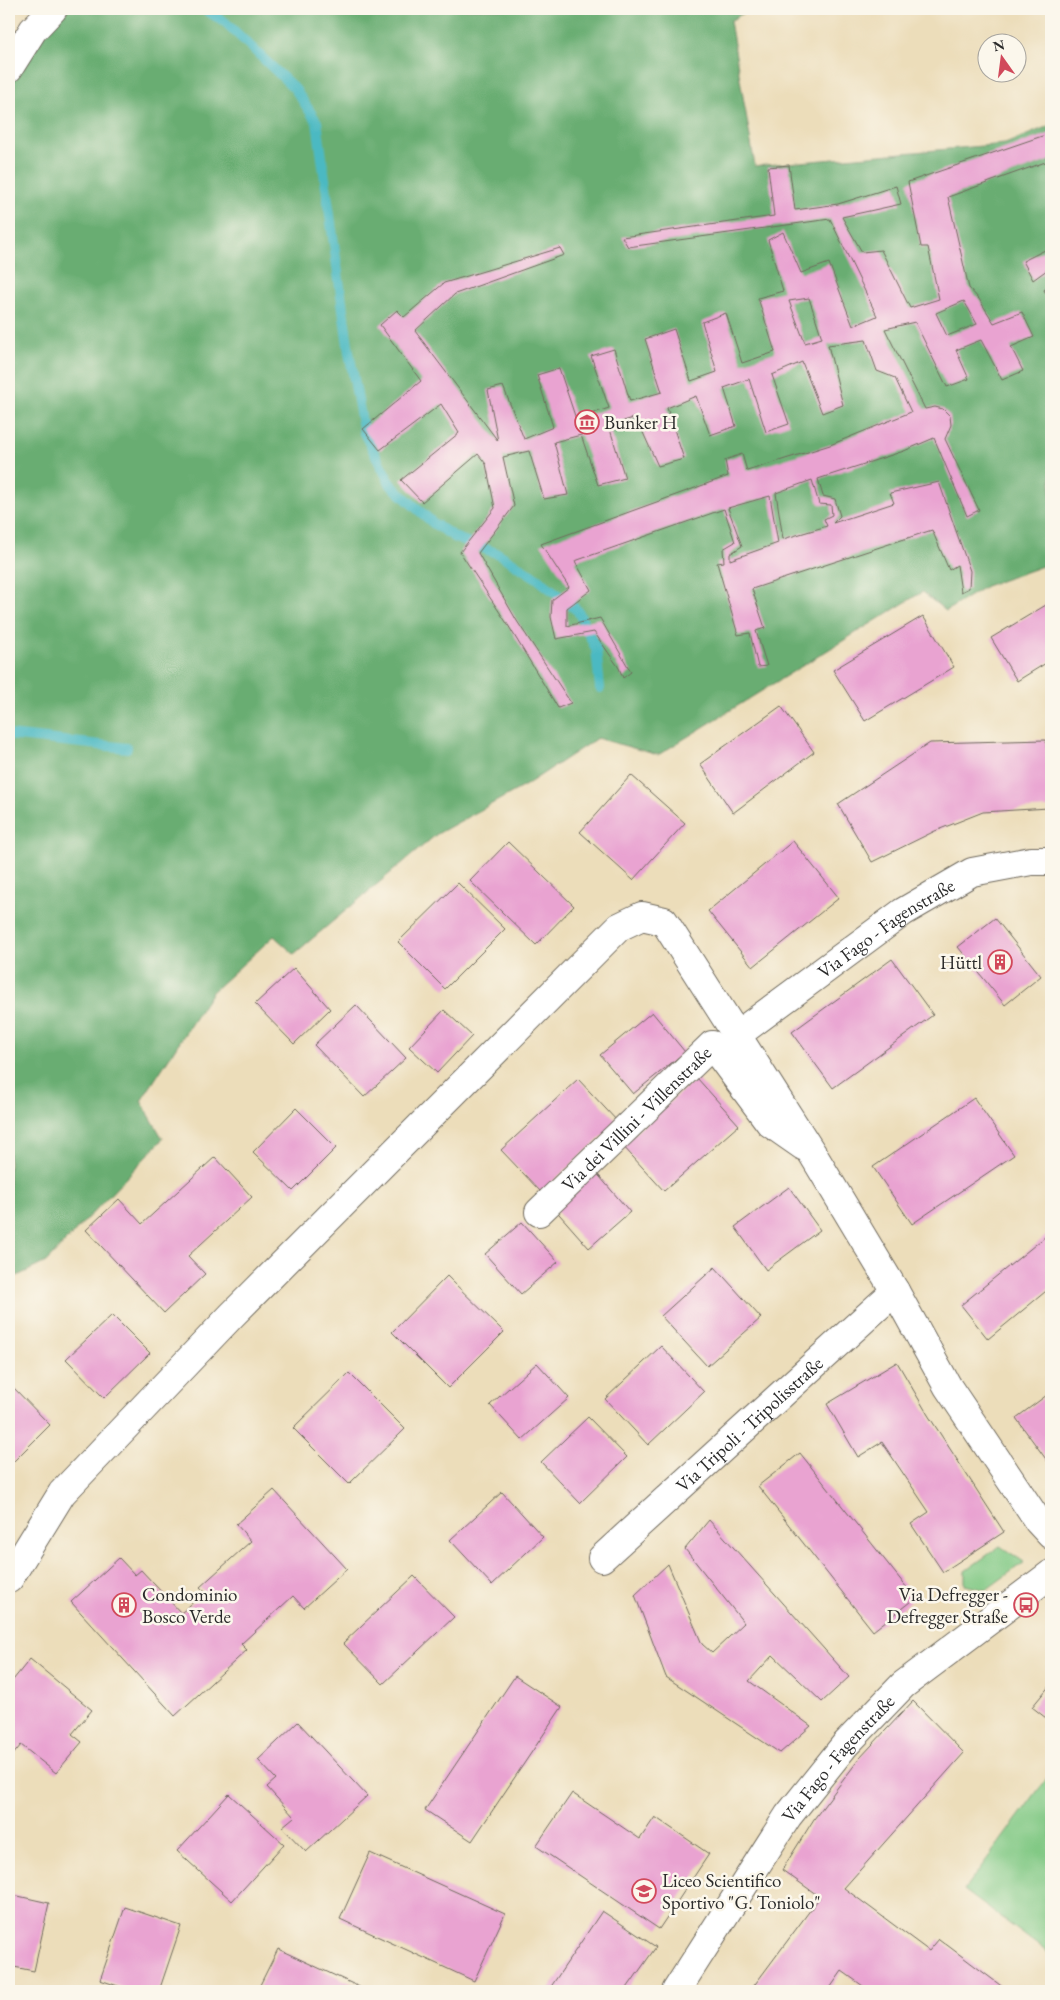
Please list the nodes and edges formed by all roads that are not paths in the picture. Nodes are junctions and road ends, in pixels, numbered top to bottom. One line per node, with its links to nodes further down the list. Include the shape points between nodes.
1 (53, 9): 2 (street, via 32,30)
2 (9, 68)
3 (1051, 862): 4 (street, Via Fago - Fagenstraße, via 1031,861 972,872 904,912)
4 (738, 1034): 5 (street); 11 (street, via 664,921 642,916 619,927 246,1301 62,1493)
5 (812, 1153): 6 (street, Via dei Villini - Villenstraße, via 770,1123 712,1045); 7 (street)
6 (539, 1212)
7 (895, 1290): 8 (street, via 948,1387 1038,1521); 9 (street, Via Tripoli - Tripolisstraße)
8 (1051, 1535)
9 (602, 1558)
10 (1051, 1574): 12 (street, Via Fago - Fagenstraße, via 903,1686 845,1745 788,1816)
11 (9, 1579)
12 (676, 1991)

